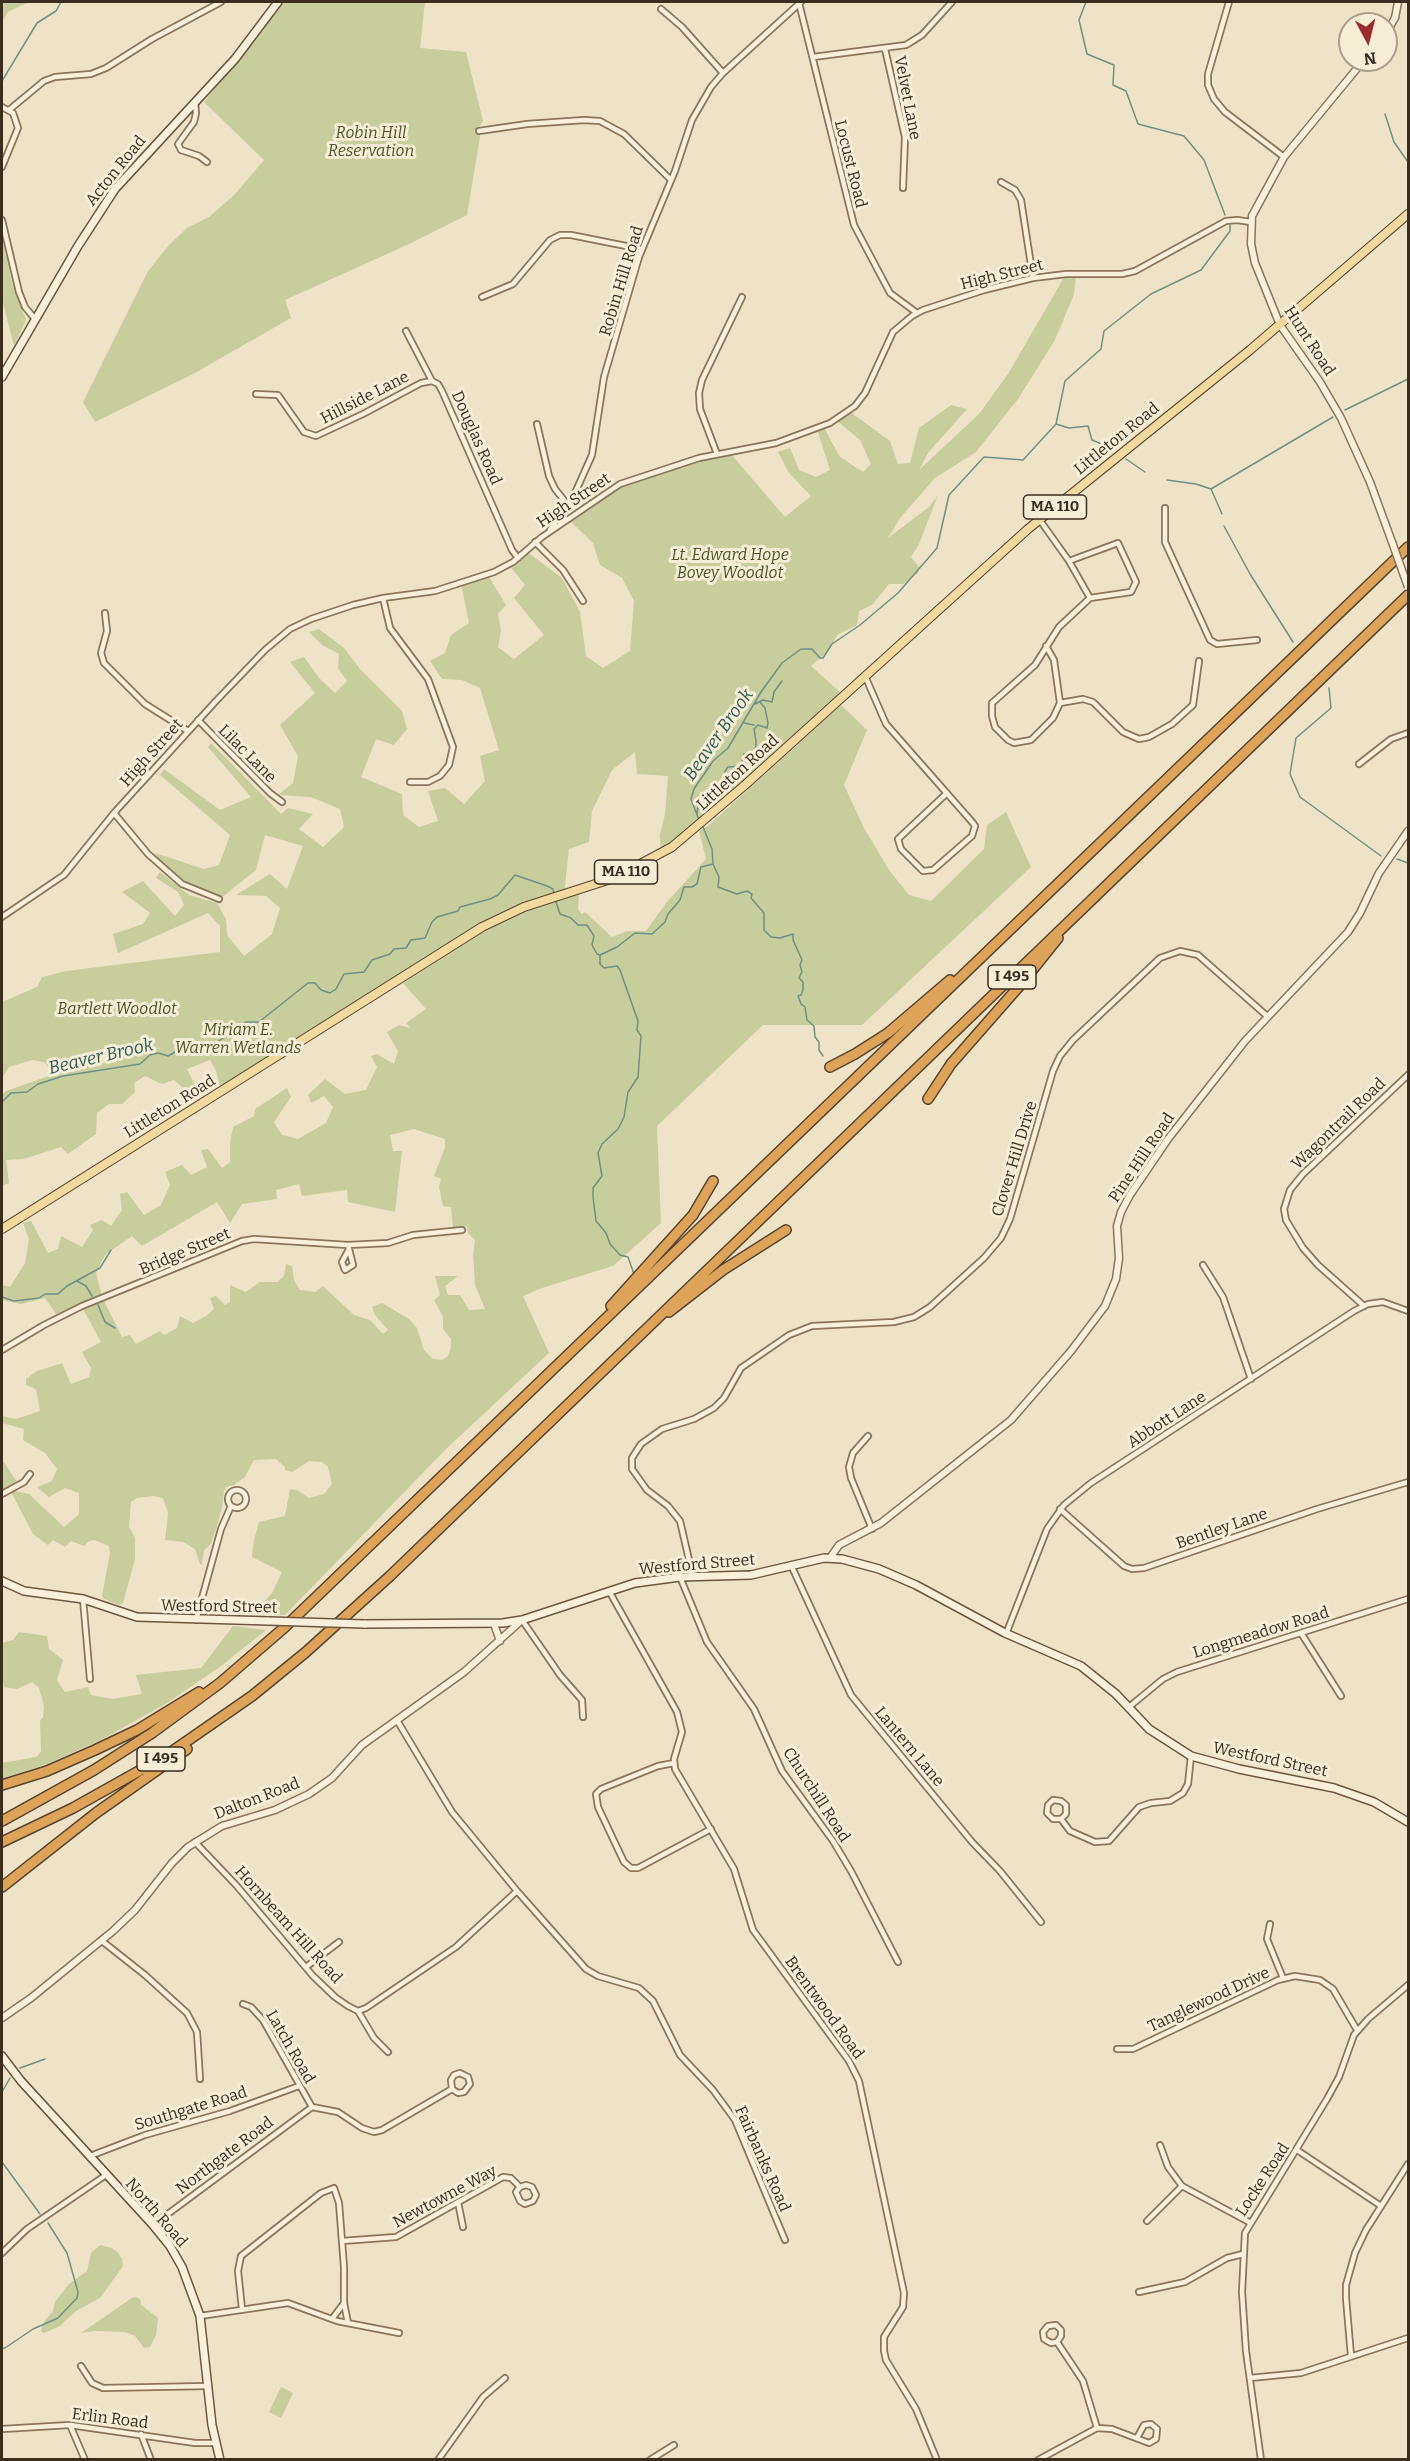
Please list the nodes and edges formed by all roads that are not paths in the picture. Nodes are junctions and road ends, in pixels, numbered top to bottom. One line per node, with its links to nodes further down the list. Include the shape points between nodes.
1 (222, 2): 13 (street, via 106,68 44,81)
2 (278, 2): 11 (main road, Acton Road, via 235,59)
3 (799, 2): 8 (street, Locust Road); 10 (street, Robin Hill Road)
4 (952, 2): 7 (street, via 917,39)
5 (1229, 2): 15 (street, via 1208,85 1225,112)
6 (661, 9): 10 (street)
7 (885, 49): 8 (street); 20 (street, Velvet Lane, via 905,137)
8 (813, 57): 28 (street, Locust Road, via 854,225 890,293)
9 (1354, 72): 15 (street, Hunt Road)
10 (723, 74): 18 (street, Robin Hill Road, via 696,112)
11 (195, 102): 16 (street, via 194,122 178,144 181,150); 29 (main road, Acton Road, via 105,202)
12 (2, 107): 13 (street)
13 (9, 110): 17 (street, via 16,120 17,133)
14 (479, 131): 18 (street, via 527,124 600,121 624,134)
15 (1284, 157): 23 (street, Hunt Road)
16 (207, 162)
17 (2, 167)
18 (671, 180): 24 (street, Robin Hill Road)
19 (1001, 182): 25 (street, via 1015,190 1021,200)
20 (903, 188)
21 (1408, 214): 30 (main road, Littleton Road / MA 110)
22 (2, 220): 29 (street, via 19,292)
23 (1251, 222): 25 (street, High Street, via 1226,221 1129,273); 30 (street, Hunt Road, via 1255,262)
24 (641, 249): 26 (street, via 571,235 555,237 513,284); 37 (street, Robin Hill Road, via 604,377 592,456)
25 (1033, 278): 28 (street, High Street)
26 (482, 297)
27 (742, 297): 36 (street, via 699,393 700,409)
28 (917, 313): 36 (street, High Street, via 889,338 870,385 843,415 776,443)
29 (35, 319): 32 (main road, Acton Road)
30 (1280, 325): 39 (main road, Littleton Road / MA 110); 45 (street, Hunt Road, bridge, via 1341,418 1370,482)
31 (406, 331): 33 (street, Douglas Road)
32 (2, 377)
33 (432, 381): 34 (street, Hillside Lane, via 316,436 304,432 278,395); 43 (street, Douglas Road, via 442,391)
34 (256, 394)
35 (537, 424): 37 (street, via 549,476)
36 (717, 454): 40 (street, High Street, via 620,484)
37 (568, 505): 40 (street, Robin Hill Road)
38 (1165, 508): 51 (street, via 1165,542 1210,640 1217,644)
39 (1039, 519): 44 (street); 54 (main road, Littleton Road / MA 110)
40 (549, 532): 41 (street, High Street)
41 (535, 542): 43 (street, High Street); 49 (street, via 570,578)
42 (1408, 547): 66 (highway, I 495)
43 (518, 558): 47 (street, High Street, via 494,572 435,591)
44 (1069, 561): 48 (street); 48 (street, via 1118,543 1136,582 1131,592)
45 (1408, 587)
46 (1408, 595): 68 (highway, I 495)
47 (383, 598): 56 (street, High Street, via 322,615 290,629); 60 (street, via 390,628 428,679 453,747 449,765 440,776 428,782)
48 (1090, 598): 52 (street, via 1059,627)
49 (583, 601)
50 (105, 613): 57 (street, via 107,631 101,653 104,663 145,704)
51 (1257, 640)
52 (1046, 646): 55 (street, via 1054,660); 55 (street, via 1035,665 992,703 992,716 999,733 1008,740 1031,740 1053,718)
53 (1199, 661): 55 (street, via 1193,705 1172,724 1149,737 1139,739 1123,732 1093,702 1083,699)
54 (865, 676): 61 (street, via 886,724); 74 (main road, Littleton Road / MA 110, via 713,814 661,854 624,874 538,903 468,935)
55 (1060, 703)
56 (198, 720): 57 (street, High Street); 62 (street, Lilac Lane)
57 (188, 731): 63 (street, High Street)
58 (1408, 733): 59 (street, via 1391,739)
59 (1359, 764)
60 (410, 782)
61 (947, 793): 61 (street, via 898,839 901,849 923,871 935,868 975,831 974,823)
62 (282, 802)
63 (114, 813): 65 (street, via 148,854 182,884); 67 (street, High Street, via 64,875)
64 (1407, 835): 69 (street, Pine Hill Road, via 1378,873 1348,932)
65 (219, 899)
66 (1025, 916): 70 (highway, via 888,1033); 84 (highway, I 495)
67 (2, 917)
68 (1072, 919): 72 (highway, via 951,1064); 82 (highway, I 495)
69 (1267, 1016): 92 (street, Pine Hill Road, via 1203,1093 1120,1212 1116,1279 1105,1306 1089,1329 1011,1420); 95 (street, Clover Hill Drive, via 1201,956 1180,951 1160,958 1060,1056 1010,1219 1001,1238 984,1258 914,1317 894,1322 809,1327 789,1335 741,1368 714,1408 662,1429 641,1444 632,1458 633,1472 647,1491 680,1521)
70 (830, 1067)
71 (1408, 1075): 80 (street, Wagontrail Road, via 1303,1174 1290,1190 1284,1209 1286,1220 1303,1248)
72 (928, 1099)
73 (713, 1181): 84 (highway, via 693,1215)
74 (2, 1229)
75 (462, 1230): 77 (street, Bridge Street, via 413,1235 388,1243)
76 (786, 1230): 82 (highway, via 723,1270)
77 (348, 1245): 78 (street); 83 (street, Bridge Street, via 242,1241 82,1306)
78 (348, 1251)
79 (1203, 1265): 85 (street, via 1223,1298)
80 (1364, 1306): 81 (street, via 1383,1302); 85 (street, Abbott Lane)
81 (1408, 1311)
82 (632, 1341): 109 (highway, I 495, via 349,1615)
83 (2, 1350)
84 (565, 1356): 107 (highway, I 495, via 354,1563)
85 (1251, 1379): 91 (street, Abbott Lane, via 1091,1484)
86 (868, 1436): 92 (street, via 853,1453 849,1467)
87 (30, 1474): 89 (street, via 24,1482)
88 (1408, 1482): 91 (street, Bentley Lane, via 1156,1565 1132,1569)
89 (2, 1494)
90 (231, 1506): 90 (street, via 230,1494 234,1490 243,1492 245,1504 239,1508); 101 (street)
91 (1060, 1509): 105 (street, Abbott Lane, via 1047,1529)
92 (872, 1529): 93 (street, Pine Hill Road, via 839,1545)
93 (830, 1558): 94 (main road, Westford Street); 105 (main road, Westford Street, via 879,1569)
94 (792, 1565): 95 (main road, Westford Street, via 750,1575); 125 (street, Lantern Lane, via 851,1695)
95 (693, 1576): 96 (main road, Westford Street)
96 (680, 1577): 98 (main road, Westford Street); 129 (street, Churchill Road, via 707,1642 754,1709 782,1771 845,1861)
97 (2, 1581): 99 (main road, Westford Street, via 24,1591)
98 (609, 1591): 102 (main road, Westford Street); 115 (street, via 679,1716 681,1738)
99 (83, 1599): 101 (main road, Westford Street, via 137,1617); 108 (street)
100 (1408, 1599): 104 (street, Longmeadow Road)
101 (196, 1620): 103 (main road, Westford Street, bridge)
102 (522, 1620): 103 (main road, Westford Street); 106 (street, Dalton Road); 112 (street, via 582,1700)
103 (495, 1624): 106 (street)
104 (1300, 1633): 110 (street); 111 (street, Longmeadow Road, via 1177,1672)
105 (1006, 1634): 111 (main road, Westford Street, via 1082,1666)
106 (500, 1641): 113 (street, Dalton Road)
107 (244, 1663): 116 (highway, via 137,1730 63,1764); 118 (highway, I 495, via 140,1741)
108 (90, 1679)
109 (252, 1696): 121 (highway, I 495, via 164,1757); 123 (highway)
110 (1341, 1696)
111 (1129, 1707): 114 (main road, Westford Street, via 1149,1729)
112 (583, 1717)
113 (398, 1722): 122 (street, Dalton Road, via 362,1745 332,1778 309,1794 275,1810 222,1826); 124 (street, via 452,1812)
114 (1191, 1756): 117 (street, via 1183,1793 1170,1802 1139,1808 1109,1841 1098,1843 1078,1836 1067,1829); 119 (main road, Westford Street, via 1349,1792)
115 (674, 1763): 120 (street, Brentwood Road); 120 (street, via 658,1766 596,1794 598,1807 624,1862 631,1868 640,1867)
116 (2, 1785)
117 (1061, 1818): 117 (street, via 1066,1814 1066,1805 1053,1800 1047,1807 1048,1815 1055,1820)
118 (2, 1821)
119 (1408, 1822)
120 (711, 1829): 187 (street, Brentwood Road, via 736,1874 754,1933 860,2081 904,2293 903,2307 884,2337 884,2351 916,2409)
121 (2, 1842)
122 (195, 1842): 127 (street, Dalton Road); 130 (street, Hornbeam Hill Road)
123 (2, 1887)
124 (517, 1891): 134 (street, via 456,1947); 157 (street, Fairbanks Road, via 586,1969 639,1988 653,2001 680,2055 735,2120)
125 (1041, 1922)
126 (1270, 1924): 131 (street, via 1267,1939)
127 (102, 1941): 135 (street, Dalton Road); 140 (street, via 187,2013 196,2032)
128 (339, 1942): 130 (street)
129 (898, 1962)
130 (306, 1967): 134 (street, Hornbeam Hill Road, via 335,1997)
131 (1283, 1978): 136 (street, Tanglewood Drive, via 1303,1976 1327,1984); 137 (street, Tanglewood Drive, via 1133,2049)
132 (1408, 1986): 136 (street, Locke Road)
133 (243, 2004): 141 (street, Latch Road, via 263,2020)
134 (358, 2011): 138 (street, via 374,2038)
135 (3, 2016)
136 (1357, 2030): 145 (street, Locke Road, via 1338,2077)
137 (1117, 2049)
138 (388, 2052)
139 (2, 2056): 146 (main road, North Road)
140 (200, 2079)
141 (299, 2086): 143 (street, Latch Road); 146 (street, Southgate Road)
142 (452, 2089): 142 (street, via 458,2093 467,2090 468,2077 454,2075); 143 (street, via 374,2132 338,2112)
143 (312, 2107): 155 (street, Northgate Road)
144 (1160, 2145): 149 (street, via 1168,2167)
145 (1297, 2150): 152 (street); 154 (street, Locke Road)
146 (90, 2156): 148 (main road, North Road)
147 (1408, 2164): 152 (street)
148 (106, 2175): 155 (main road, North Road); 159 (street, via 27,2229)
149 (1182, 2186): 153 (street); 154 (street)
150 (520, 2187): 150 (street, Newtowne Way, via 516,2192 518,2199 531,2203 536,2195 534,2189 529,2185); 151 (street, Newtowne Way, via 511,2178 503,2177)
151 (458, 2202): 156 (street); 158 (street, Newtowne Way, via 396,2237)
152 (1381, 2206): 170 (street, via 1355,2253 1346,2285)
153 (1147, 2221)
154 (1250, 2222): 160 (street, Locke Road)
155 (153, 2225): 164 (main road, North Road, via 182,2267)
156 (464, 2227)
157 (785, 2240)
158 (342, 2241): 162 (street); 163 (street, via 335,2188 321,2193 242,2256 238,2275)
159 (2, 2253)
160 (1243, 2254): 161 (street, via 1227,2258 1185,2282); 173 (street, Locke Road, via 1242,2292)
161 (1139, 2292)
162 (344, 2303): 165 (street); 166 (street)
163 (242, 2309): 164 (street); 165 (street, via 288,2303)
164 (200, 2316): 174 (main road, North Road)
165 (332, 2319): 166 (street)
166 (348, 2323): 167 (street)
167 (399, 2333)
168 (1408, 2338): 170 (street)
169 (1057, 2342): 169 (street, via 1044,2339 1043,2332 1048,2326 1056,2325 1061,2330); 176 (street, via 1083,2381)
170 (1351, 2356): 173 (street, via 1302,2373)
171 (81, 2366): 174 (street, via 92,2382 103,2388)
172 (505, 2378): 185 (street, via 483,2397)
173 (1250, 2378): 189 (street, Locke Road)
174 (208, 2386): 180 (main road, North Road)
175 (70, 2425): 177 (street, Erlin Road); 178 (street, Erlin Road); 182 (street)
176 (1096, 2428): 179 (street); 188 (street)
177 (2, 2429)
178 (141, 2434): 180 (street, Erlin Road); 183 (street)
179 (1137, 2438): 179 (street, via 1146,2424 1158,2430 1152,2442)
180 (215, 2443): 184 (main road, North Road)
181 (674, 2445): 186 (street)
182 (85, 2460)
183 (151, 2460)
184 (220, 2460)
185 (438, 2460)
186 (650, 2460)
187 (937, 2460)
188 (1038, 2460)
189 (1261, 2460)

